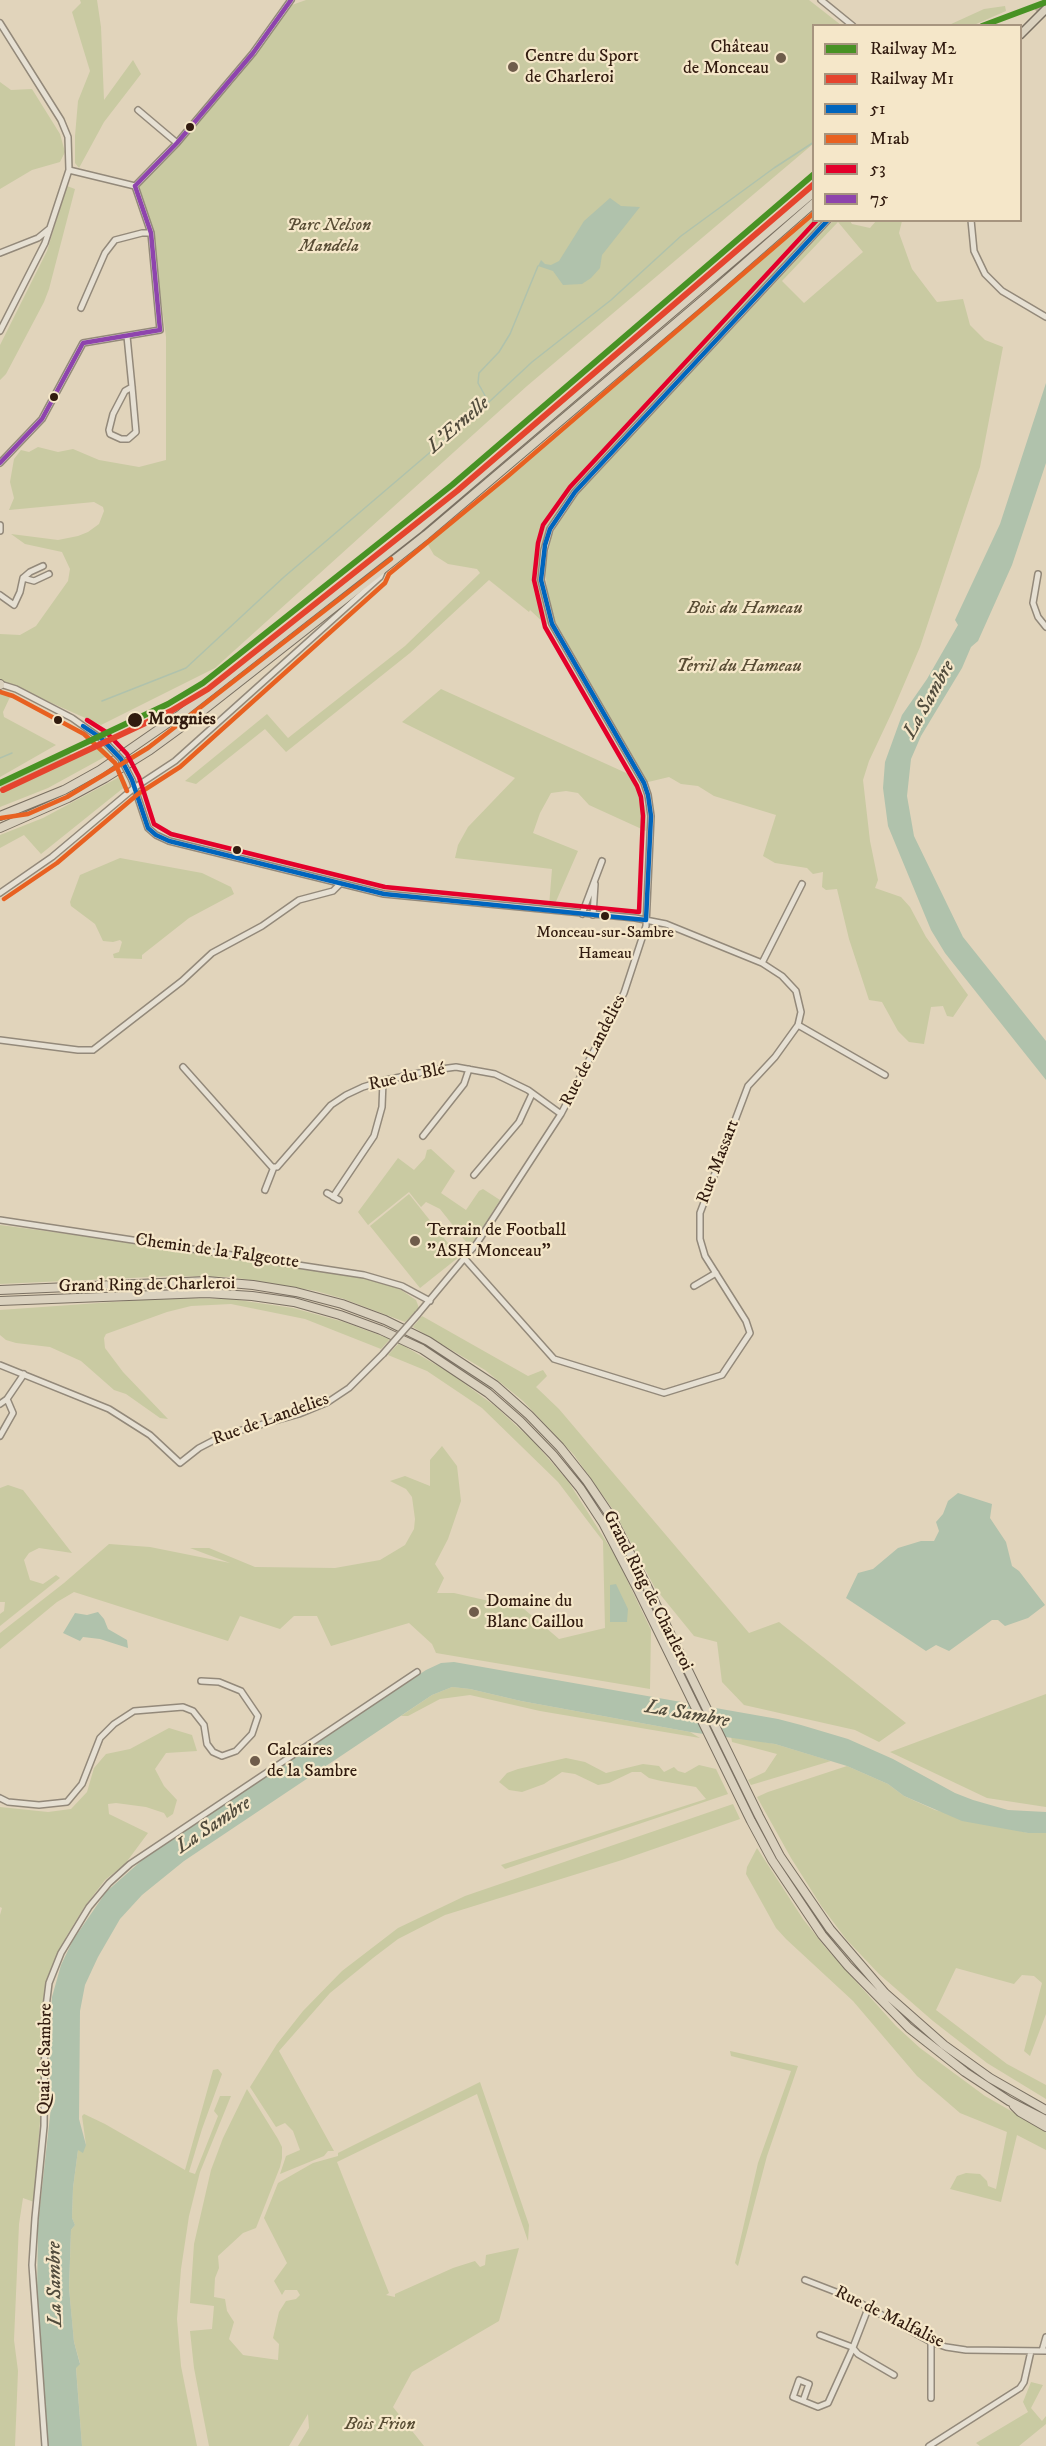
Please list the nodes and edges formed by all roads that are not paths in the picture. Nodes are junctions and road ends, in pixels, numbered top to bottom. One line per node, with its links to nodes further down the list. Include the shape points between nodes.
1 (291, 0): 10 (street, via 253,53)
2 (821, 0): 6 (street)
3 (1046, 9): 8 (main road)
4 (1036, 11): 7 (main road)
5 (0, 23): 11 (street, via 61,120 68,136)
6 (851, 24)
7 (1022, 26)
8 (1022, 33)
9 (138, 110): 10 (street)
10 (177, 143): 12 (street)
11 (69, 170): 12 (street); 17 (street)
12 (135, 186): 18 (street)
13 (812, 193): 37 (highway, via 377,561 144,742 64,790)
14 (812, 204): 29 (highway)
15 (826, 222): 48 (street, Rue de Landelies, via 575,492 550,529 543,558 542,588 552,624 648,795 651,828)
16 (971, 222): 21 (street, via 974,251 985,274 1002,291)
17 (50, 228): 19 (street, via 39,238); 22 (street)
18 (151, 233): 20 (street, via 115,240 105,253); 23 (street, via 159,330)
19 (0, 253)
20 (81, 308)
21 (1046, 317)
22 (0, 332)
23 (127, 336): 24 (street); 25 (street, via 82,343 42,419)
24 (132, 387): 24 (street, via 136,432 121,439 110,434 109,429 113,414)
25 (0, 463)
26 (0, 525): 27 (street)
27 (0, 531)
28 (43, 566): 32 (street)
29 (383, 569): 36 (street, via 380,577 175,761); 40 (highway, via 150,750 68,798)
30 (49, 574): 32 (street, via 34,581)
31 (1038, 574): 34 (street, via 1033,603)
32 (23, 578): 33 (street, via 14,605)
33 (0, 596)
34 (1046, 627)
35 (0, 684): 36 (street, bridge, via 101,738 127,768)
36 (134, 788): 43 (street, via 148,828 156,835); 45 (street, via 52,857)
37 (26, 807): 38 (highway); 39 (highway)
38 (0, 811)
39 (0, 816)
40 (0, 828)
41 (602, 861): 42 (street)
42 (595, 880): 46 (street); 47 (street)
43 (340, 884): 46 (street, via 414,898); 51 (street, via 333,891 299,900 212,953 93,1050)
44 (802, 884): 49 (street)
45 (0, 893)
46 (582, 914): 47 (street)
47 (593, 915): 48 (street)
48 (646, 920): 49 (street, via 675,926); 57 (street, Rue de Landelies, via 624,993)
49 (762, 963): 50 (street, via 796,991 801,1012)
50 (798, 1025): 54 (street); 65 (street, Rue Massart, via 748,1086 702,1204 699,1239)
51 (0, 1040)
52 (183, 1067): 59 (street)
53 (469, 1069): 55 (street, Rue du Blé, via 434,1070); 56 (street, Rue du Blé, via 495,1074); 58 (street, via 464,1084)
54 (885, 1076)
55 (383, 1081): 59 (street, Rue du Blé, via 331,1105); 62 (street, via 382,1107 374,1136 336,1198)
56 (532, 1094): 57 (street, Rue du Blé); 60 (street, via 519,1122)
57 (561, 1114): 64 (street, Rue de Landelies)
58 (423, 1136)
59 (274, 1167): 61 (street, Rue du Blé)
60 (474, 1175)
61 (265, 1190)
62 (327, 1193)
63 (0, 1220): 69 (street, Chemin de la Falgeotte, via 364,1275 402,1286)
64 (465, 1259): 65 (street, Rue Massart, via 559,1361 660,1392 677,1391 722,1376 750,1333); 69 (street, Rue de Landelies)
65 (716, 1273): 66 (street)
66 (694, 1286)
67 (0, 1290): 79 (highway, Grand Ring de Charleroi, via 207,1281 296,1292 385,1320 428,1341 495,1386 560,1447 612,1518 780,1856 830,1929 885,1993 944,2044)
68 (0, 1301): 78 (highway, Grand Ring de Charleroi, via 160,1293 252,1296 294,1302 381,1330 422,1349 488,1393 553,1455 603,1523 772,1860 822,1935 879,2000 940,2053)
69 (430, 1301): 71 (street, Rue de Landelies, bridge, via 354,1383 328,1402 224,1435 180,1463 126,1418)
70 (0, 1365): 71 (street)
71 (24, 1374): 72 (street)
72 (7, 1399): 73 (street); 74 (street, via 13,1413)
73 (0, 1404)
74 (0, 1436)
75 (417, 1672): 93 (street, Quai de Sambre, via 130,1864 79,1921 54,1969 47,1999 44,2126 34,2230 33,2293)
76 (201, 1681): 77 (street, via 219,1682 241,1691 258,1716 252,1734 236,1750 222,1756 213,1752 207,1744 204,1725 193,1711 183,1707 134,1711 100,1738 82,1784 67,1802 39,1805)
77 (0, 1798)
78 (1009, 2101): 80 (highway, Grand Ring de Charleroi); 81 (highway)
79 (1046, 2110)
80 (1046, 2120)
81 (1046, 2127)
82 (805, 2280): 83 (street, Rue de Malfalise)
83 (869, 2306): 86 (street, Rue de Malfalise); 87 (street)
84 (820, 2335): 87 (street)
85 (1046, 2337): 89 (street)
86 (931, 2342): 88 (street, Rue de Malfalise, via 955,2349); 91 (street)
87 (852, 2347): 90 (street); 92 (street, via 828,2403 818,2407)
88 (1031, 2351): 89 (street, Rue de Malfalise); 94 (street, via 1020,2388)
89 (1044, 2351)
90 (894, 2375)
91 (931, 2397)
92 (803, 2401): 92 (street, via 793,2397 799,2380 808,2384)
93 (45, 2446)
94 (929, 2446)

